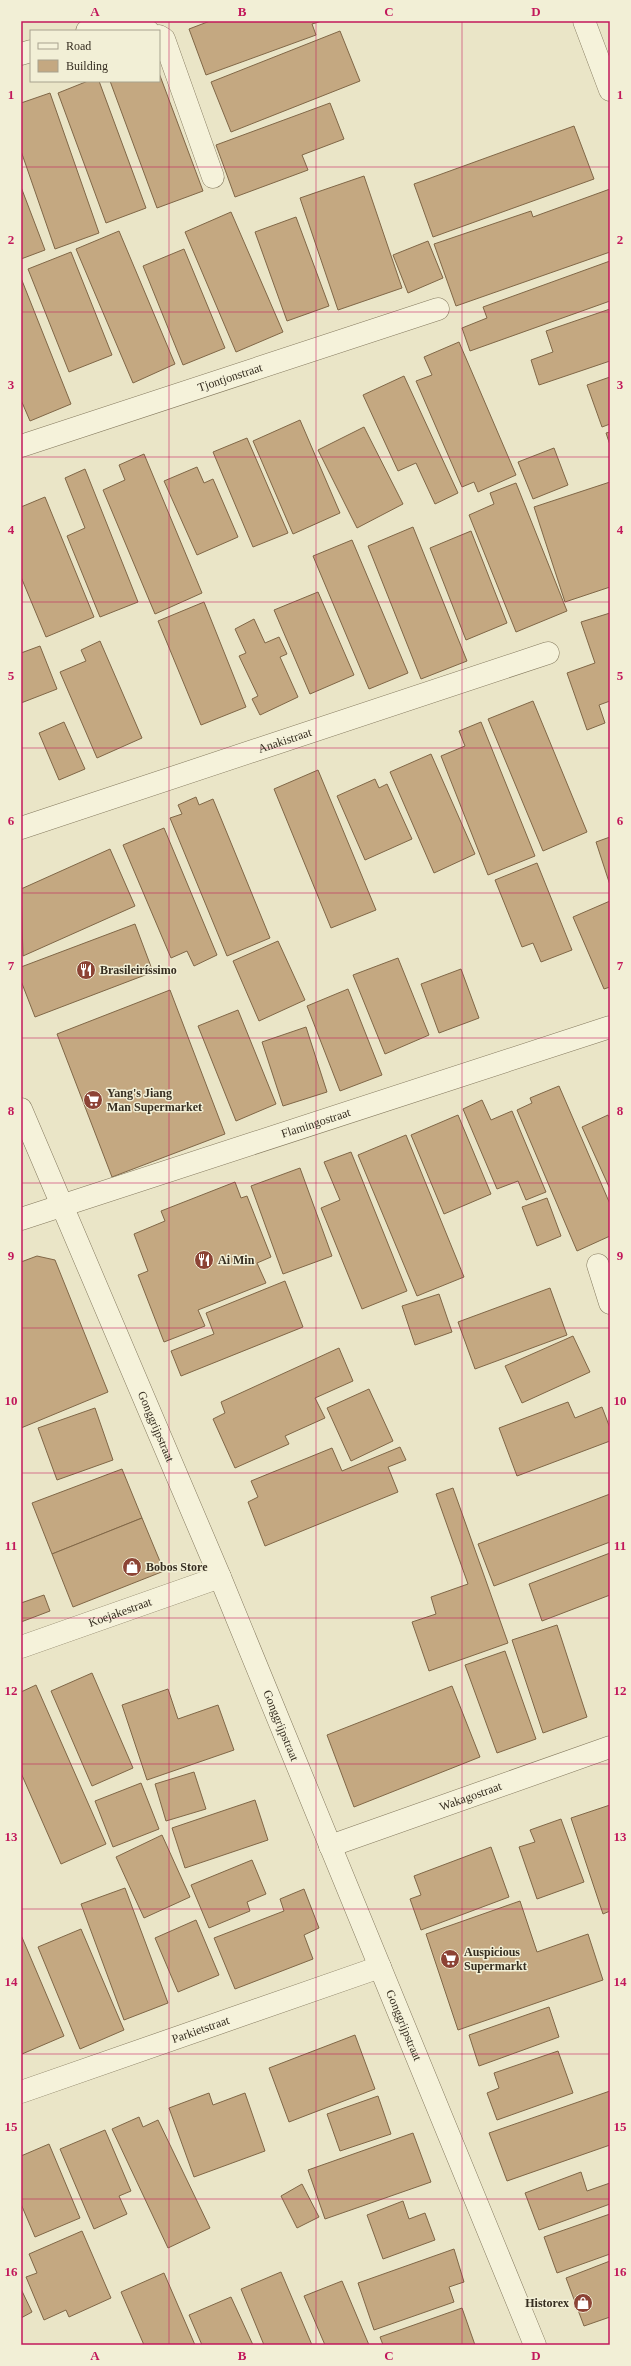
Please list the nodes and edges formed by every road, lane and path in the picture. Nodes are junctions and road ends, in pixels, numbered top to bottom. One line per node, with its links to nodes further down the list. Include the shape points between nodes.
1 (116, 21): 4 (street)
2 (128, 21): 5 (street)
3 (584, 21): 7 (street)
4 (90, 30)
5 (146, 30)
6 (160, 37): 8 (street, via 164,39)
7 (610, 90)
8 (213, 177)
9 (438, 309): 10 (street, Tjontjonstraat)
10 (21, 446)
11 (548, 654): 12 (street, Anakistraat)
12 (21, 828)
13 (610, 1027): 15 (street, Flamingostraat)
14 (21, 1109): 15 (street, Gonggrijpstraat)
15 (62, 1206): 16 (street, Flamingostraat); 19 (street, Gonggrijpstraat)
16 (21, 1219)
17 (598, 1264): 18 (street)
18 (610, 1303)
19 (220, 1577): 20 (street, Koejakestraat); 22 (street, Gonggrijpstraat)
20 (21, 1647)
21 (610, 1747): 22 (street, Wakagostraat)
22 (330, 1846): 23 (street, Gonggrijpstraat)
23 (380, 1967): 24 (street, Parkietstraat); 25 (street, Gonggrijpstraat)
24 (21, 2092)
25 (535, 2345)

